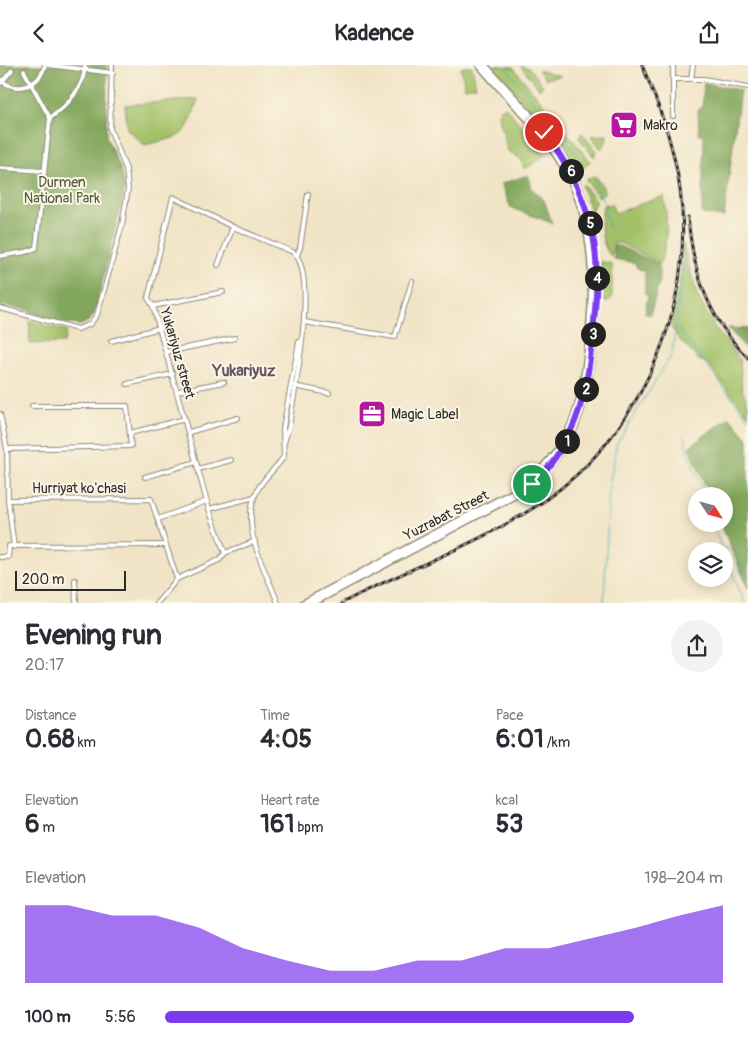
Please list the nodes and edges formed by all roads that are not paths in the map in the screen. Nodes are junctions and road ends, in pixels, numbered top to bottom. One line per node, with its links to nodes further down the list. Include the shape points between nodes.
1 (47, 65): 7 (street); 14 (street)
2 (112, 65): 10 (street)
3 (479, 65): 20 (main road, Yuzrabat Street, via 548,145)
4 (485, 65): 20 (main road, Yuzrabat Street, via 544,132 562,157)
5 (673, 65): 11 (street)
6 (693, 65): 12 (street)
7 (85, 67): 10 (street); 17 (street, via 64,108)
8 (12, 70): 13 (street)
9 (24, 71): 14 (street)
10 (113, 73): 29 (street, via 110,129 126,169 128,189 122,225 97,315 90,324 78,329)
11 (674, 79): 12 (street); 16 (street)
12 (692, 79): 15 (street)
13 (1, 82): 14 (street, via 22,88)
14 (32, 85): 17 (street)
15 (748, 87)
16 (673, 116)
17 (50, 118): 19 (street)
18 (0, 168): 19 (street)
19 (44, 171): 24 (street, via 36,247)
20 (574, 183): 67 (main road, Yuzrabat Street, via 594,239 597,285 587,387 566,443 543,473 515,496)
21 (308, 194): 23 (street)
22 (233, 227): 23 (street, Yukariyuz street); 25 (street); 28 (street, Yukariyuz street, via 172,197 148,297)
23 (297, 255): 30 (street, via 305,285)
24 (0, 256)
25 (218, 265)
26 (412, 281): 30 (street, via 395,337)
27 (223, 292): 28 (street)
28 (153, 306): 31 (street, Yukariyuz street)
29 (0, 308)
30 (304, 322): 32 (street)
31 (160, 328): 34 (street); 35 (street, Yukariyuz street)
32 (302, 335): 39 (street); 40 (street)
33 (235, 338): 35 (street)
34 (111, 341)
35 (166, 352): 36 (street, Yukariyuz street)
36 (173, 374): 38 (street); 41 (street, Yukariyuz street)
37 (224, 382): 41 (street)
38 (127, 384)
39 (290, 385): 40 (street); 49 (street)
40 (295, 387): 42 (street); 49 (street)
41 (178, 391): 46 (street, Yukariyuz street)
42 (329, 393)
43 (32, 406): 48 (street, via 127,406)
44 (0, 414): 50 (street)
45 (238, 418): 47 (street)
46 (185, 419): 47 (street, Yukariyuz street); 48 (street)
47 (189, 432): 52 (street, Yukariyuz street)
48 (130, 433): 50 (street, via 131,446)
49 (284, 443): 55 (street, via 284,456)
50 (7, 449): 56 (street)
51 (231, 459): 53 (street)
52 (196, 462): 53 (street, Yukariyuz street); 54 (street)
53 (198, 469): 57 (street, Yukariyuz street)
54 (145, 477)
55 (254, 497): 58 (street); 60 (street, via 250,517)
56 (8, 500): 59 (street, Hurriyat ko'chasi, via 151,499); 62 (street)
57 (208, 501): 58 (street, Yukariyuz street); 59 (street)
58 (210, 509): 63 (street, Yukariyuz street)
59 (158, 519): 61 (street)
60 (255, 541): 63 (street); 70 (street)
61 (165, 545): 62 (street); 65 (street)
62 (14, 547): 64 (street, via 9,546 8,557)
63 (225, 553): 65 (street, via 219,560)
64 (0, 557)
65 (177, 579): 69 (street)
66 (75, 580): 68 (street)
67 (337, 587): 71 (main road, Yuzrabat Street); 72 (main road, Yuzrabat Street)
68 (76, 603)
69 (157, 603)
70 (278, 603)
71 (303, 603)
72 (313, 603)

